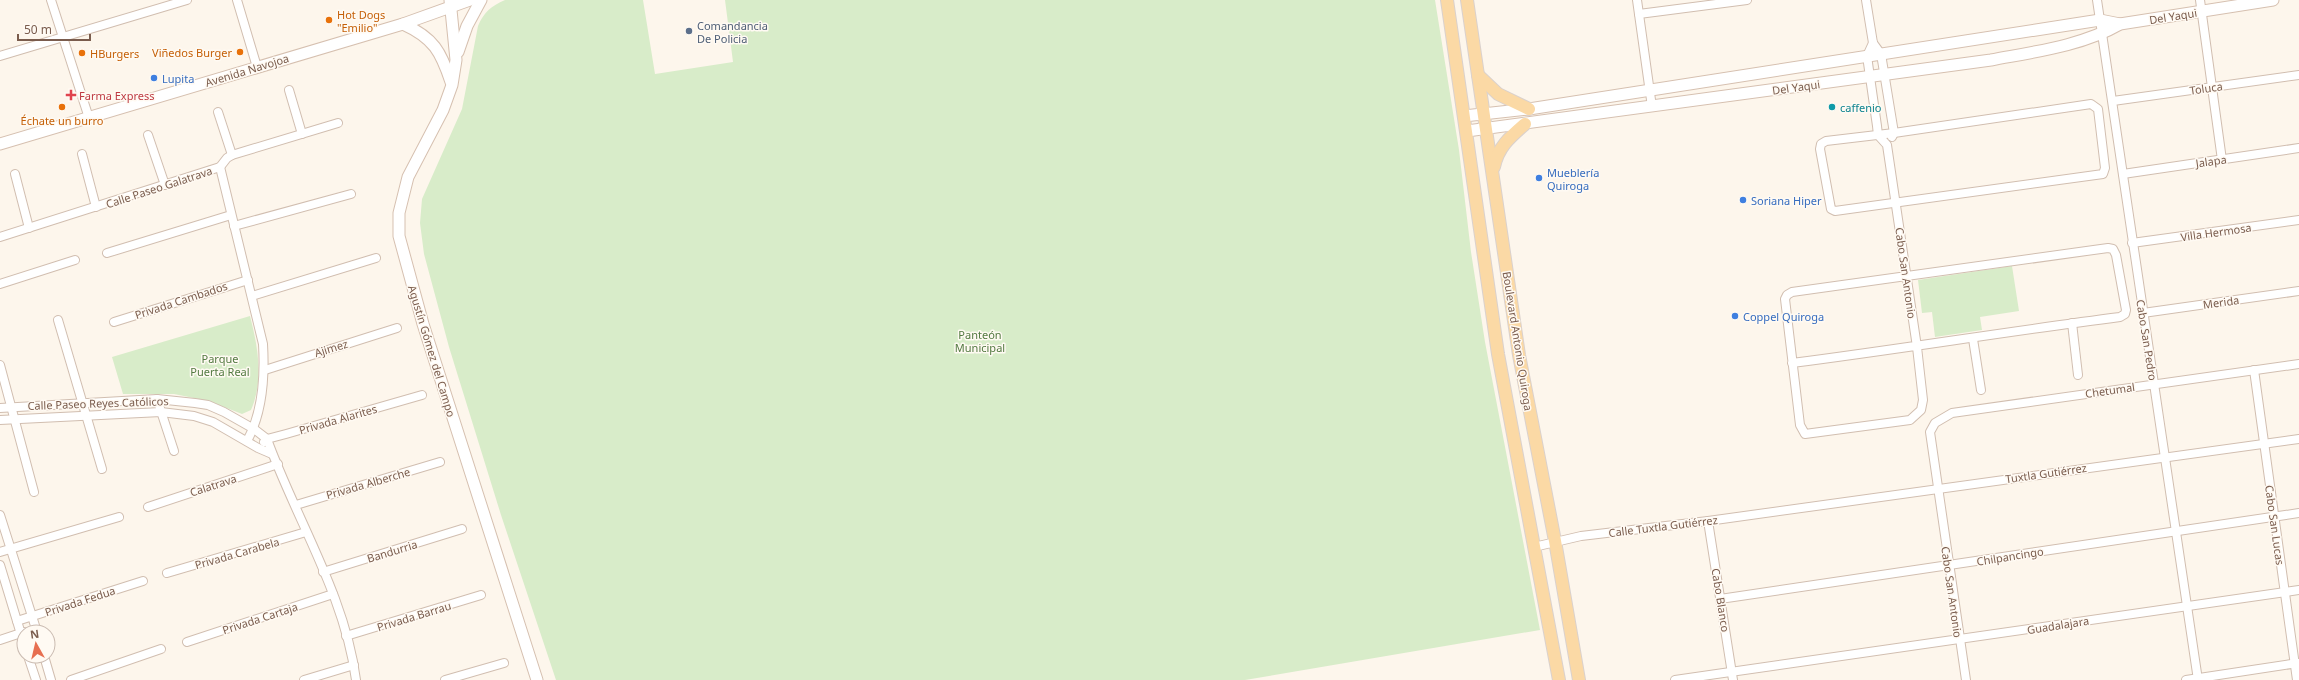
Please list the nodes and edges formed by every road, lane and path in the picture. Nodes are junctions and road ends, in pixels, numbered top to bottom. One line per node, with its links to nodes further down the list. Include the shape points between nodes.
1 (51, 0): 20 (street)
2 (187, 0): 20 (street)
3 (237, 0): 26 (street)
4 (470, 0): 13 (main road, Avenida Navojoa)
5 (481, 0): 25 (main road, via 467,26)
6 (1447, 0): 40 (main road, Boulevard Antonio Quiroga)
7 (1467, 0): 28 (main road, Boulevard Antonio Quiroga)
8 (1637, 0): 15 (street)
9 (1747, 0): 15 (street)
10 (1866, 0): 21 (street)
11 (2097, 0): 16 (street, Cabo San Pedro)
12 (2274, 0): 14 (main road, Del Yaqui)
13 (446, 4): 17 (main road, Avenida Navojoa); 25 (main road, Agustín Gómez del Campo)
14 (2201, 6): 18 (main road, Del Yaqui); 32 (street)
15 (1639, 14): 33 (street)
16 (2100, 20): 18 (main road, Del Yaqui); 19 (street, Cabo San Pedro); 22 (main road, Del Yaqui)
17 (403, 24): 26 (main road, Avenida Navojoa); 31 (main road, via 433,43 443,58)
18 (2120, 24): 19 (main road, Del Yaqui)
19 (2102, 34): 27 (main road, Del Yaqui, via 2015,55); 35 (street, Cabo San Pedro)
20 (63, 38): 23 (street); 41 (street)
21 (1873, 43): 22 (street); 24 (street)
22 (1881, 54): 24 (main road, Del Yaqui); 27 (street)
23 (0, 56)
24 (1867, 56): 30 (street); 33 (main road, Del Yaqui)
25 (456, 60): 31 (main road, Agustín Gómez del Campo)
26 (257, 67): 41 (main road, Avenida Navojoa)
27 (1884, 74): 30 (main road, Del Yaqui); 42 (street)
28 (1478, 75): 37 (main road, via 1498,94); 39 (main road, Boulevard Antonio Quiroga)
29 (2299, 75): 32 (street, Toluca)
30 (1870, 76): 36 (main road, Del Yaqui); 43 (street)
31 (452, 85): 169 (main road, Agustín Gómez del Campo, via 443,110 408,177 399,213 399,236 423,324)
32 (2212, 87): 35 (street, Toluca); 57 (street)
33 (1650, 89): 36 (street); 37 (main road, Del Yaqui)
34 (288, 90): 49 (street)
35 (2113, 101): 61 (street, Cabo San Pedro)
36 (1652, 107): 45 (main road, Del Yaqui)
37 (1529, 109): 39 (main road, Del Yaqui)
38 (218, 112): 56 (street)
39 (1484, 114): 40 (main road, Del Yaqui); 46 (main road, Boulevard Antonio Quiroga)
40 (1464, 116): 47 (main road, Boulevard Antonio Quiroga)
41 (89, 118): 52 (main road, Avenida Navojoa)
42 (1891, 118): 43 (street); 48 (street)
43 (1876, 120): 51 (street)
44 (338, 123): 49 (street, Calle Paseo Galatrava)
45 (1525, 124): 46 (main road, Del Yaqui); 60 (main road, via 1504,143 1496,155)
46 (1486, 128): 47 (main road, Del Yaqui); 60 (main road, Boulevard Antonio Quiroga)
47 (1467, 131): 131 (main road, Boulevard Antonio Quiroga, via 1498,354)
48 (1894, 133): 51 (street); 53 (street); 64 (street, via 2091,104 2098,109 2105,168 2103,174)
49 (302, 134): 56 (street, Calle Paseo Galatrava)
50 (148, 135): 62 (street)
51 (1878, 135): 53 (street); 64 (street, via 1826,141 1821,144 1829,205 1835,211)
52 (0, 144)
53 (1887, 146): 64 (street, Cabo San Antonio)
54 (2299, 148): 57 (street, Jalapa)
55 (82, 154): 65 (street)
56 (232, 155): 58 (street, Calle Paseo Galatrava)
57 (2222, 160): 61 (street, Jalapa)
58 (220, 167): 62 (street, Calle Paseo Galatrava); 66 (street)
59 (15, 174): 69 (street)
60 (1492, 174): 130 (main road, Boulevard Antonio Quiroga, via 1519,355)
61 (2123, 174): 71 (street, Cabo San Pedro)
62 (165, 185): 65 (street, Calle Paseo Galatrava)
63 (351, 194): 68 (street)
64 (1896, 204): 75 (street, Cabo San Antonio)
65 (96, 207): 69 (street, Calle Paseo Galatrava)
66 (231, 215): 68 (street); 72 (street)
67 (2299, 220): 71 (street, Villa Hermosa)
68 (234, 226): 76 (street)
69 (30, 228): 70 (street, Calle Paseo Galatrava)
70 (0, 238)
71 (2132, 243): 80 (street, Cabo San Pedro)
72 (107, 253)
73 (376, 258): 79 (street)
74 (75, 260): 77 (street)
75 (1906, 277): 83 (street, via 2113,249 2125,314 2120,317); 86 (street, Cabo San Antonio); 87 (street, via 1792,292 1787,295 1785,299)
76 (248, 280): 79 (street); 82 (street, Privada Cambados)
77 (0, 284)
78 (2299, 291): 80 (street, Merida)
79 (252, 296): 90 (street, via 263,344)
80 (2143, 313): 93 (street, Cabo San Pedro)
81 (58, 320): 97 (street)
82 (114, 322)
83 (2072, 323): 85 (street); 92 (street)
84 (397, 328): 90 (street, Ajimez)
85 (1973, 339): 86 (street); 94 (street)
86 (1917, 346): 87 (street); 87 (street, Cabo San Antonio, via 1923,400 1921,410 1910,420 1805,434 1800,425)
87 (1792, 363)
88 (2299, 364): 91 (street, Chetumal)
89 (0, 365): 98 (street)
90 (265, 370): 104 (street)
91 (2254, 370): 93 (street, Chetumal); 109 (street, Cabo San Lucas)
92 (2078, 375)
93 (2154, 383): 105 (street, Chetumal, via 1952,413 1935,423); 113 (street, Cabo San Pedro)
94 (1981, 390)
95 (422, 395): 106 (street, Privada Alarites)
96 (157, 399): 97 (street, Calle Paseo Reyes Católicos); 100 (street); 104 (street, Calle Paseo Reyes Católicos, via 208,405)
97 (82, 402): 98 (street, Calle Paseo Reyes Católicos); 101 (street)
98 (12, 407): 99 (street, Calle Paseo Reyes Católicos); 103 (street)
99 (0, 408)
100 (161, 412): 101 (street); 108 (street, via 194,416 213,422); 111 (street)
101 (86, 415): 103 (street); 116 (street)
102 (0, 420): 103 (street)
103 (15, 420): 118 (street)
104 (254, 429): 106 (street, Calle Paseo Reyes Católicos); 108 (street)
105 (1930, 432): 117 (street, Cabo San Antonio)
106 (267, 439): 110 (street, Privada Alarites); 112 (street)
107 (2299, 439): 109 (street, Tuxtla Gutiérrez)
108 (248, 441): 110 (street)
109 (2264, 444): 113 (street, Tuxtla Gutiérrez); 124 (street, Cabo San Lucas)
110 (258, 448): 112 (street)
111 (174, 451)
112 (272, 454): 115 (street)
113 (2165, 456): 117 (street, Tuxtla Gutiérrez); 128 (street, Cabo San Pedro)
114 (440, 462): 119 (street, Privada Alberche)
115 (278, 464): 119 (street); 120 (street, Calatrava)
116 (102, 469)
117 (1938, 489): 121 (street, Tuxtla Gutiérrez); 135 (street, Cabo San Antonio)
118 (34, 492)
119 (296, 505): 129 (street)
120 (148, 507)
121 (1794, 509): 126 (street, Calle Tuxtla Gutiérrez)
122 (2299, 513): 124 (street, Chilpancingo)
123 (0, 515): 132 (street)
124 (2274, 516): 128 (street, Chilpancingo); 141 (street, Cabo San Lucas)
125 (119, 517): 132 (street)
126 (1708, 521): 130 (street, Calle Tuxtla Gutiérrez); 144 (street, Cabo Blanco)
127 (462, 529): 137 (street, Bandurria)
128 (2176, 531): 135 (street, Chilpancingo); 145 (street, Cabo San Pedro)
129 (306, 532): 137 (street); 138 (street, Privada Carabela)
130 (1555, 541): 131 (street, Calle Tuxtla Gutiérrez); 171 (main road, Boulevard Antonio Quiroga)
131 (1534, 547): 170 (main road, Boulevard Antonio Quiroga)
132 (11, 549): 133 (street); 134 (street)
133 (0, 552)
134 (15, 563): 136 (street); 146 (street)
135 (1949, 565): 144 (street, Chilpancingo); 153 (street, Cabo San Antonio)
136 (0, 567): 147 (street)
137 (323, 572): 142 (street)
138 (167, 573)
139 (143, 581): 146 (street, Privada Fedua)
140 (2299, 590): 141 (street, Guadalajara)
141 (2284, 592): 145 (street, Guadalajara); 160 (street, Cabo San Lucas)
142 (332, 594): 151 (street); 154 (street, Privada Cartaja)
143 (481, 595): 151 (street, Privada Barrau)
144 (1720, 599): 161 (street, Cabo Blanco)
145 (2186, 605): 153 (street, Guadalajara); 162 (street, Cabo San Pedro)
146 (32, 617): 147 (street, Privada Fedua); 149 (street)
147 (17, 621): 148 (street)
148 (19, 624)
149 (34, 624)
150 (16, 634): 152 (street)
151 (346, 636): 159 (street)
152 (0, 640)
153 (1959, 640): 161 (street, Guadalajara); 173 (street, Cabo San Antonio)
154 (187, 642)
155 (161, 649): 165 (street)
156 (504, 663): 168 (street)
157 (31, 664): 163 (street)
158 (46, 664): 164 (street)
159 (354, 664): 166 (street); 167 (street)
160 (2297, 664): 162 (street); 175 (street, Cabo San Lucas)
161 (1733, 676): 172 (street, Guadalajara)
162 (2198, 679): 174 (street)
163 (36, 680)
164 (51, 680)
165 (71, 680)
166 (304, 680)
167 (356, 680)
168 (445, 680)
169 (537, 680)
170 (1559, 680)
171 (1579, 680)
172 (1675, 680)
173 (1966, 680)
174 (2186, 680)
175 (2297, 680)

